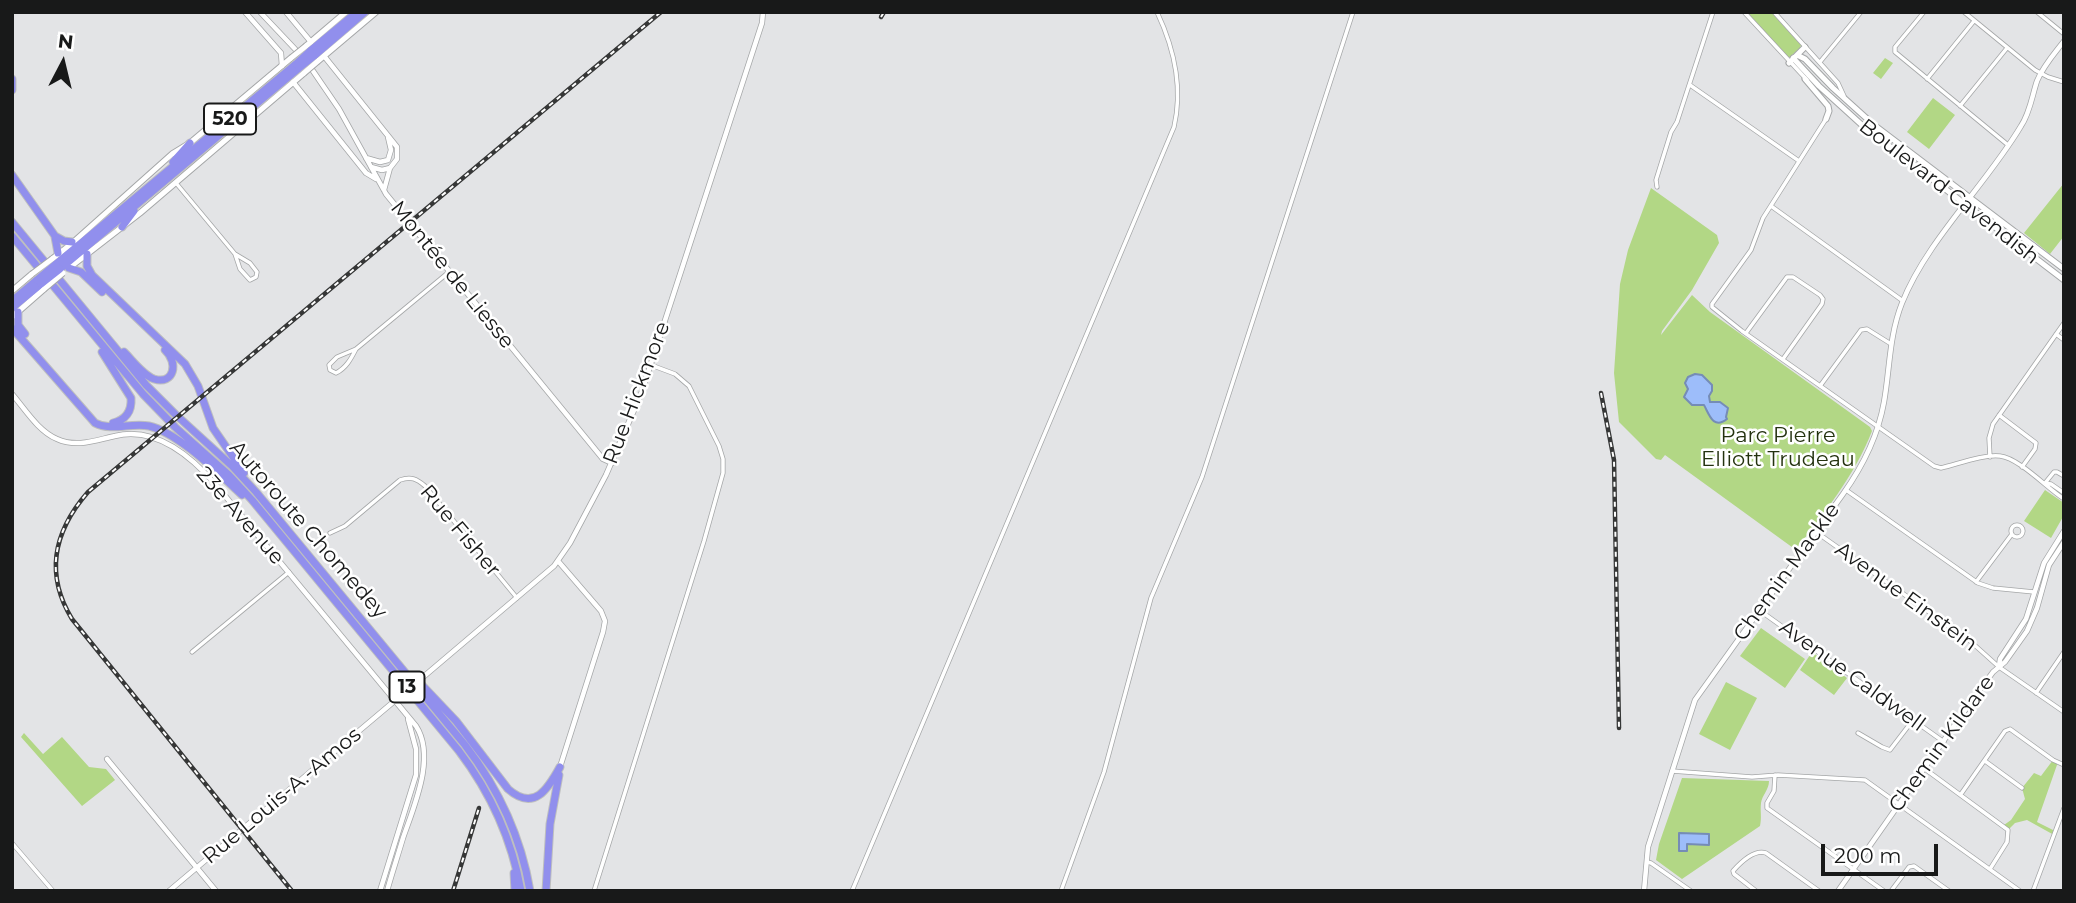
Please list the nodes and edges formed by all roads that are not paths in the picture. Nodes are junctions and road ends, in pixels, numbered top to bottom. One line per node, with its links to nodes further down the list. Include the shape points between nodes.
1 (245, 12): 28 (street, via 281,53)
2 (260, 12): 23 (street)
3 (286, 12): 24 (street)
4 (346, 12): 24 (main road)
5 (357, 12): 24 (highway, 520)
6 (365, 12): 24 (highway, 520)
7 (376, 12): 25 (main road)
8 (763, 12): 87 (street, Rue Hickmore)
9 (1157, 12): 151 (street, via 1176,69 1177,107 1170,138)
10 (1353, 12): 152 (street, via 1202,477 1151,598 1104,772)
11 (1713, 12): 37 (street)
12 (1744, 12): 26 (street, Boulevard Cavendish)
13 (1774, 12): 21 (street, Boulevard Cavendish)
14 (1861, 12): 27 (street)
15 (1924, 12): 34 (street, via 1895,52)
16 (1964, 12): 18 (street)
17 (2037, 12): 19 (street)
18 (1974, 21): 22 (street); 34 (street)
19 (2064, 34)
20 (2064, 41): 31 (street, Chemin Mackle)
21 (1805, 47): 26 (main road); 27 (street, Boulevard Cavendish)
22 (2008, 48): 31 (street); 41 (street)
23 (295, 49)
24 (312, 51): 25 (main road); 29 (highway, 520, bridge); 29 (main road, bridge)
25 (324, 56): 44 (street)
26 (1793, 59): 33 (street, Boulevard Cavendish); 39 (main road, Boulevard Cavendish, via 1805,59); 40 (main road, Boulevard Cavendish)
27 (1819, 62): 39 (street, Boulevard Cavendish)
28 (282, 66): 29 (main road); 45 (main road)
29 (297, 66): 35 (main road); 51 (highway, 520); 57 (highway, 520)
30 (313, 71): 47 (street, Montée de Liesse)
31 (2041, 74): 36 (street); 46 (street, Chemin Mackle, via 2025,118)
32 (12, 79): 38 (highway)
33 (1805, 79): 40 (street, Boulevard Cavendish); 43 (main road, via 1828,106)
34 (1927, 79): 41 (street)
35 (293, 82): 53 (street, via 368,175); 54 (main road)
36 (2064, 82)
37 (1690, 85): 48 (street); 55 (street, via 1668,141)
38 (12, 90)
39 (1847, 101): 58 (main road, Boulevard Cavendish)
40 (1836, 102): 42 (main road, Boulevard Cavendish)
41 (1960, 106): 46 (street)
42 (1844, 110): 43 (main road); 59 (main road, Boulevard Cavendish)
43 (1826, 119): 48 (street)
44 (388, 136): 47 (street, via 388,160); 50 (street, via 398,152)
45 (190, 143): 51 (highway); 65 (main road)
46 (2008, 145): 58 (street, Chemin Mackle)
47 (366, 158): 49 (street, Montée de Liesse)
48 (1799, 161): 60 (street)
49 (370, 167): 50 (street); 53 (street, Montée de Liesse)
50 (390, 168): 56 (street)
51 (164, 174): 68 (highway, 520)
52 (12, 175): 64 (highway)
53 (377, 180): 56 (street, Montée de Liesse)
54 (175, 181): 62 (main road); 67 (street)
55 (1657, 187)
56 (383, 191): 70 (street, Montée de Liesse)
57 (148, 194): 62 (highway); 68 (highway, 520)
58 (1970, 198): 59 (street, Chemin Mackle); 69 (main road, Boulevard Cavendish)
59 (1965, 205): 71 (main road, Boulevard Cavendish); 75 (street, Chemin Mackle, via 1922,264)
60 (1771, 206): 75 (street); 81 (street, via 1751,250 1712,306)
61 (12, 221): 63 (highway)
62 (122, 227): 66 (main road)
63 (16, 234): 78 (highway, Autoroute Chomedey / 13); 80 (highway, Autoroute Chomedey / 13)
64 (55, 236): 65 (highway); 68 (highway)
65 (72, 242): 68 (main road)
66 (87, 254): 68 (main road); 99 (highway, via 89,272 188,368 216,433)
67 (235, 254): 67 (street, via 247,278 256,277 250,263)
68 (60, 264): 72 (highway, 520, bridge); 72 (main road, bridge); 80 (highway, via 84,275 169,353 172,371 164,379 150,377)
69 (2064, 269)
70 (449, 272): 85 (street); 93 (street, Montée de Liesse, via 603,458)
71 (2064, 280)
72 (39, 282): 73 (main road); 74 (highway, 520); 76 (highway, 520)
73 (12, 291)
74 (12, 300)
75 (1903, 301): 84 (street, Chemin Mackle)
76 (14, 312): 78 (highway, via 20,328 95,417 115,423 129,412 130,396)
77 (2064, 323): 82 (street)
78 (85, 325): 101 (highway, Autoroute Chomedey / 13, via 153,405)
79 (12, 328): 101 (highway, via 95,423 110,428 145,425 166,433)
80 (101, 330): 99 (highway, Autoroute Chomedey / 13, via 165,405)
81 (1746, 333): 86 (street); 86 (street, via 1786,277 1820,295 1822,304)
82 (2056, 334): 83 (street); 90 (street)
83 (2064, 340)
84 (1891, 344): 88 (street, via 1862,329); 91 (street, Chemin Mackle)
85 (356, 349): 85 (street, via 334,359 330,370 340,371)
86 (1783, 359): 88 (street)
87 (651, 365): 93 (street, Rue Hickmore); 150 (street, via 679,376 689,386 719,446 724,469)
88 (1820, 386): 91 (street)
89 (12, 394): 108 (street, 23e Avenue, via 43,430 61,441 85,443 134,433 170,444 207,474)
90 (1999, 415): 92 (street, via 1990,433); 94 (street, via 2036,443)
91 (1878, 427): 92 (street, via 1937,468); 97 (street, Chemin Mackle, via 1866,459)
92 (1990, 457): 94 (street, via 2006,457)
93 (612, 463): 107 (street, Rue Hickmore)
94 (2022, 467): 96 (street)
95 (2064, 476): 96 (street, via 2054,471)
96 (2045, 483): 98 (street); 100 (street)
97 (1846, 490): 103 (street, Chemin Mackle); 109 (street)
98 (2064, 493)
99 (261, 497): 113 (highway, Autoroute Chomedey / 13)
100 (2064, 499)
101 (266, 516): 136 (highway, Autoroute Chomedey / 13, via 468,763 494,807)
102 (2064, 531): 110 (street, Chemin Kildare, via 2044,563)
103 (1816, 532): 112 (street, Chemin Mackle); 116 (street, Avenue Einstein, via 1970,640)
104 (330, 533): 111 (street, Rue Fisher, via 400,480 414,478)
105 (2012, 534): 109 (street)
106 (2064, 542): 110 (street, Chemin Kildare)
107 (558, 561): 111 (street, Rue Hickmore); 127 (street, via 597,605 605,621)
108 (289, 572): 114 (street); 118 (street, 23e Avenue)
109 (1976, 582): 110 (street)
110 (2038, 593): 116 (street, Chemin Kildare, via 2027,631)
111 (517, 598): 118 (street, Rue Hickmore, bridge)
112 (1759, 610): 121 (street, Avenue Caldwell); 129 (street, Chemin Mackle, via 1696,697)
113 (384, 647): 127 (highway, via 456,721 513,794 539,796 550,787); 148 (highway, Autoroute Chomedey / 13, via 466,745 492,785 518,843)
114 (192, 652)
115 (2064, 652): 117 (street)
116 (1998, 667): 117 (street, Avenue Einstein); 123 (street, Chemin Kildare)
117 (2036, 693): 120 (street, Avenue Einstein)
118 (395, 700): 119 (street, 23e Avenue); 138 (street, Rue Louis-A.-Amos)
119 (404, 712): 144 (street, via 414,739 416,770); 145 (street, via 420,733 423,768)
120 (2064, 712)
121 (1913, 720): 122 (street, via 1890,750); 123 (street, Avenue Caldwell)
122 (1858, 733)
123 (1944, 742): 128 (street, Chemin Kildare)
124 (107, 759): 138 (street)
125 (1985, 761): 126 (street, via 2010,729); 131 (street); 132 (street)
126 (2064, 765)
127 (560, 767): 149 (highway, via 550,824)
128 (1925, 769): 132 (street); 133 (street, Chemin Kildare)
129 (1672, 771): 130 (street); 137 (street, Chemin Mackle)
130 (1775, 775): 133 (street, via 1864,779); 139 (street, via 1767,807)
131 (2022, 788)
132 (1961, 794): 140 (street, via 2008,830 2007,842)
133 (1900, 804): 139 (street, Chemin Kildare); 140 (street)
134 (2064, 808): 162 (street)
135 (12, 843): 141 (street)
136 (514, 858): 146 (highway); 147 (highway, Autoroute Chomedey / 13)
137 (1645, 862): 153 (street, Chemin Mackle); 154 (street)
138 (197, 868): 142 (street, Rue Louis-A.-Amos); 143 (street)
139 (1853, 869): 157 (street, Chemin Kildare); 158 (street)
140 (1990, 869): 161 (street)
141 (53, 891)
142 (169, 891)
143 (216, 891)
144 (380, 891)
145 (387, 891)
146 (514, 891)
147 (522, 891)
148 (530, 891)
149 (546, 891)
150 (594, 891)
151 (852, 891)
152 (1061, 891)
153 (1644, 891)
154 (1691, 891)
155 (1756, 891): 156 (street, via 1734,874 1734,869 1763,852)
156 (1819, 891)
157 (1838, 891)
158 (1884, 891)
159 (1891, 891): 160 (street, via 1911,866)
160 (1949, 891)
161 (2021, 891)
162 (2033, 891)

